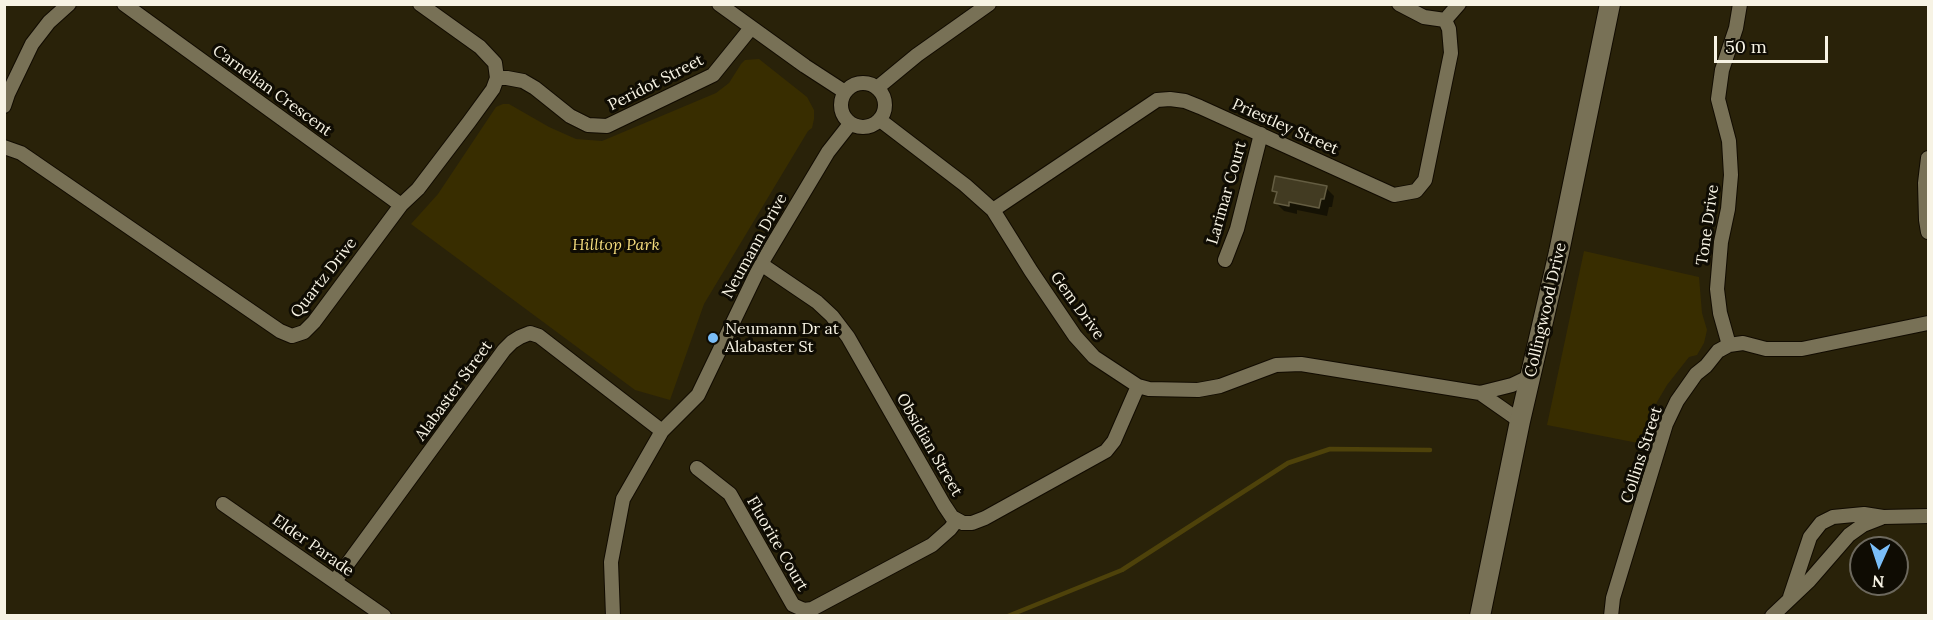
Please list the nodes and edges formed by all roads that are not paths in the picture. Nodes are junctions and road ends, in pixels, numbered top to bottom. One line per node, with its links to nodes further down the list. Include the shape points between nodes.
1 (69, 4): 15 (street, via 32,44)
2 (124, 4): 21 (street, Carnelian Crescent)
3 (420, 4): 12 (street, via 480,47 495,63)
4 (719, 4): 11 (street)
5 (989, 4): 13 (street)
6 (1399, 4): 10 (street, via 1424,17)
7 (1459, 4): 10 (street)
8 (1610, 4): 28 (main road, Collingwood Drive)
9 (1740, 4): 27 (street, Tone Drive, via 1718,99 1729,141 1731,175 1717,289)
10 (1445, 20): 18 (street, Priestley Street, via 1451,53 1425,180 1416,191 1394,195)
11 (751, 28): 12 (street, Peridot Street, via 712,75 607,126 588,125 570,116 523,81); 14 (street)
12 (497, 78): 21 (street, Quartz Drive, via 418,189)
13 (877, 88): 14 (street, via 864,83); 16 (street, via 886,105)
14 (845, 92): 17 (street, via 841,112)
15 (4, 106)
16 (880, 120): 17 (street, via 864,128); 22 (street, Gem Drive)
17 (850, 124): 25 (street, Neumann Drive, via 828,152)
18 (1261, 134): 22 (street, Priestley Street, via 1185,101 1157,100); 24 (street, Larimar Court, via 1238,229)
19 (4, 147): 21 (street, Quartz Drive, via 21,153 292,336 304,332 314,322)
20 (1929, 158): 23 (street, via 1925,183)
21 (400, 205)
22 (993, 210): 29 (street, Gem Drive, via 1075,336 1094,357)
23 (1929, 232)
24 (1225, 260)
25 (761, 264): 32 (street, Neumann Drive, via 698,395); 37 (street, Obsidian Street, via 832,316 848,337 944,505)
26 (1929, 323): 27 (street, via 1802,349)
27 (1729, 345): 43 (street, Collins Street, via 1696,374 1666,424)
28 (1531, 375): 30 (street, Gem Drive, via 1512,385); 31 (main road, Collingwood Drive)
29 (1138, 386): 30 (street, Gem Drive, via 1198,390 1276,365 1301,364); 37 (street, Obsidian Street, via 1106,451 985,518 972,523)
30 (1480, 393): 31 (street, Gem Drive)
31 (1520, 421): 42 (main road, Collingwood Drive)
32 (662, 431): 38 (street, Alabaster Street, via 539,336 530,333 519,337 504,350); 41 (street, Neumann Drive, via 623,500 611,562)
33 (697, 468): 37 (street, Fluorite Court, via 730,494 793,605 804,610 932,545)
34 (223, 504): 38 (street, Elder Parade)
35 (1929, 516): 36 (street)
36 (1884, 517): 39 (street, via 1849,535); 39 (street, via 1864,514 1833,517 1821,523 1810,537)
37 (957, 520)
38 (335, 581): 40 (street, Elder Parade)
39 (1790, 597): 44 (street)
40 (384, 615)
41 (613, 615)
42 (1480, 615)
43 (1611, 615)
44 (1772, 615)

